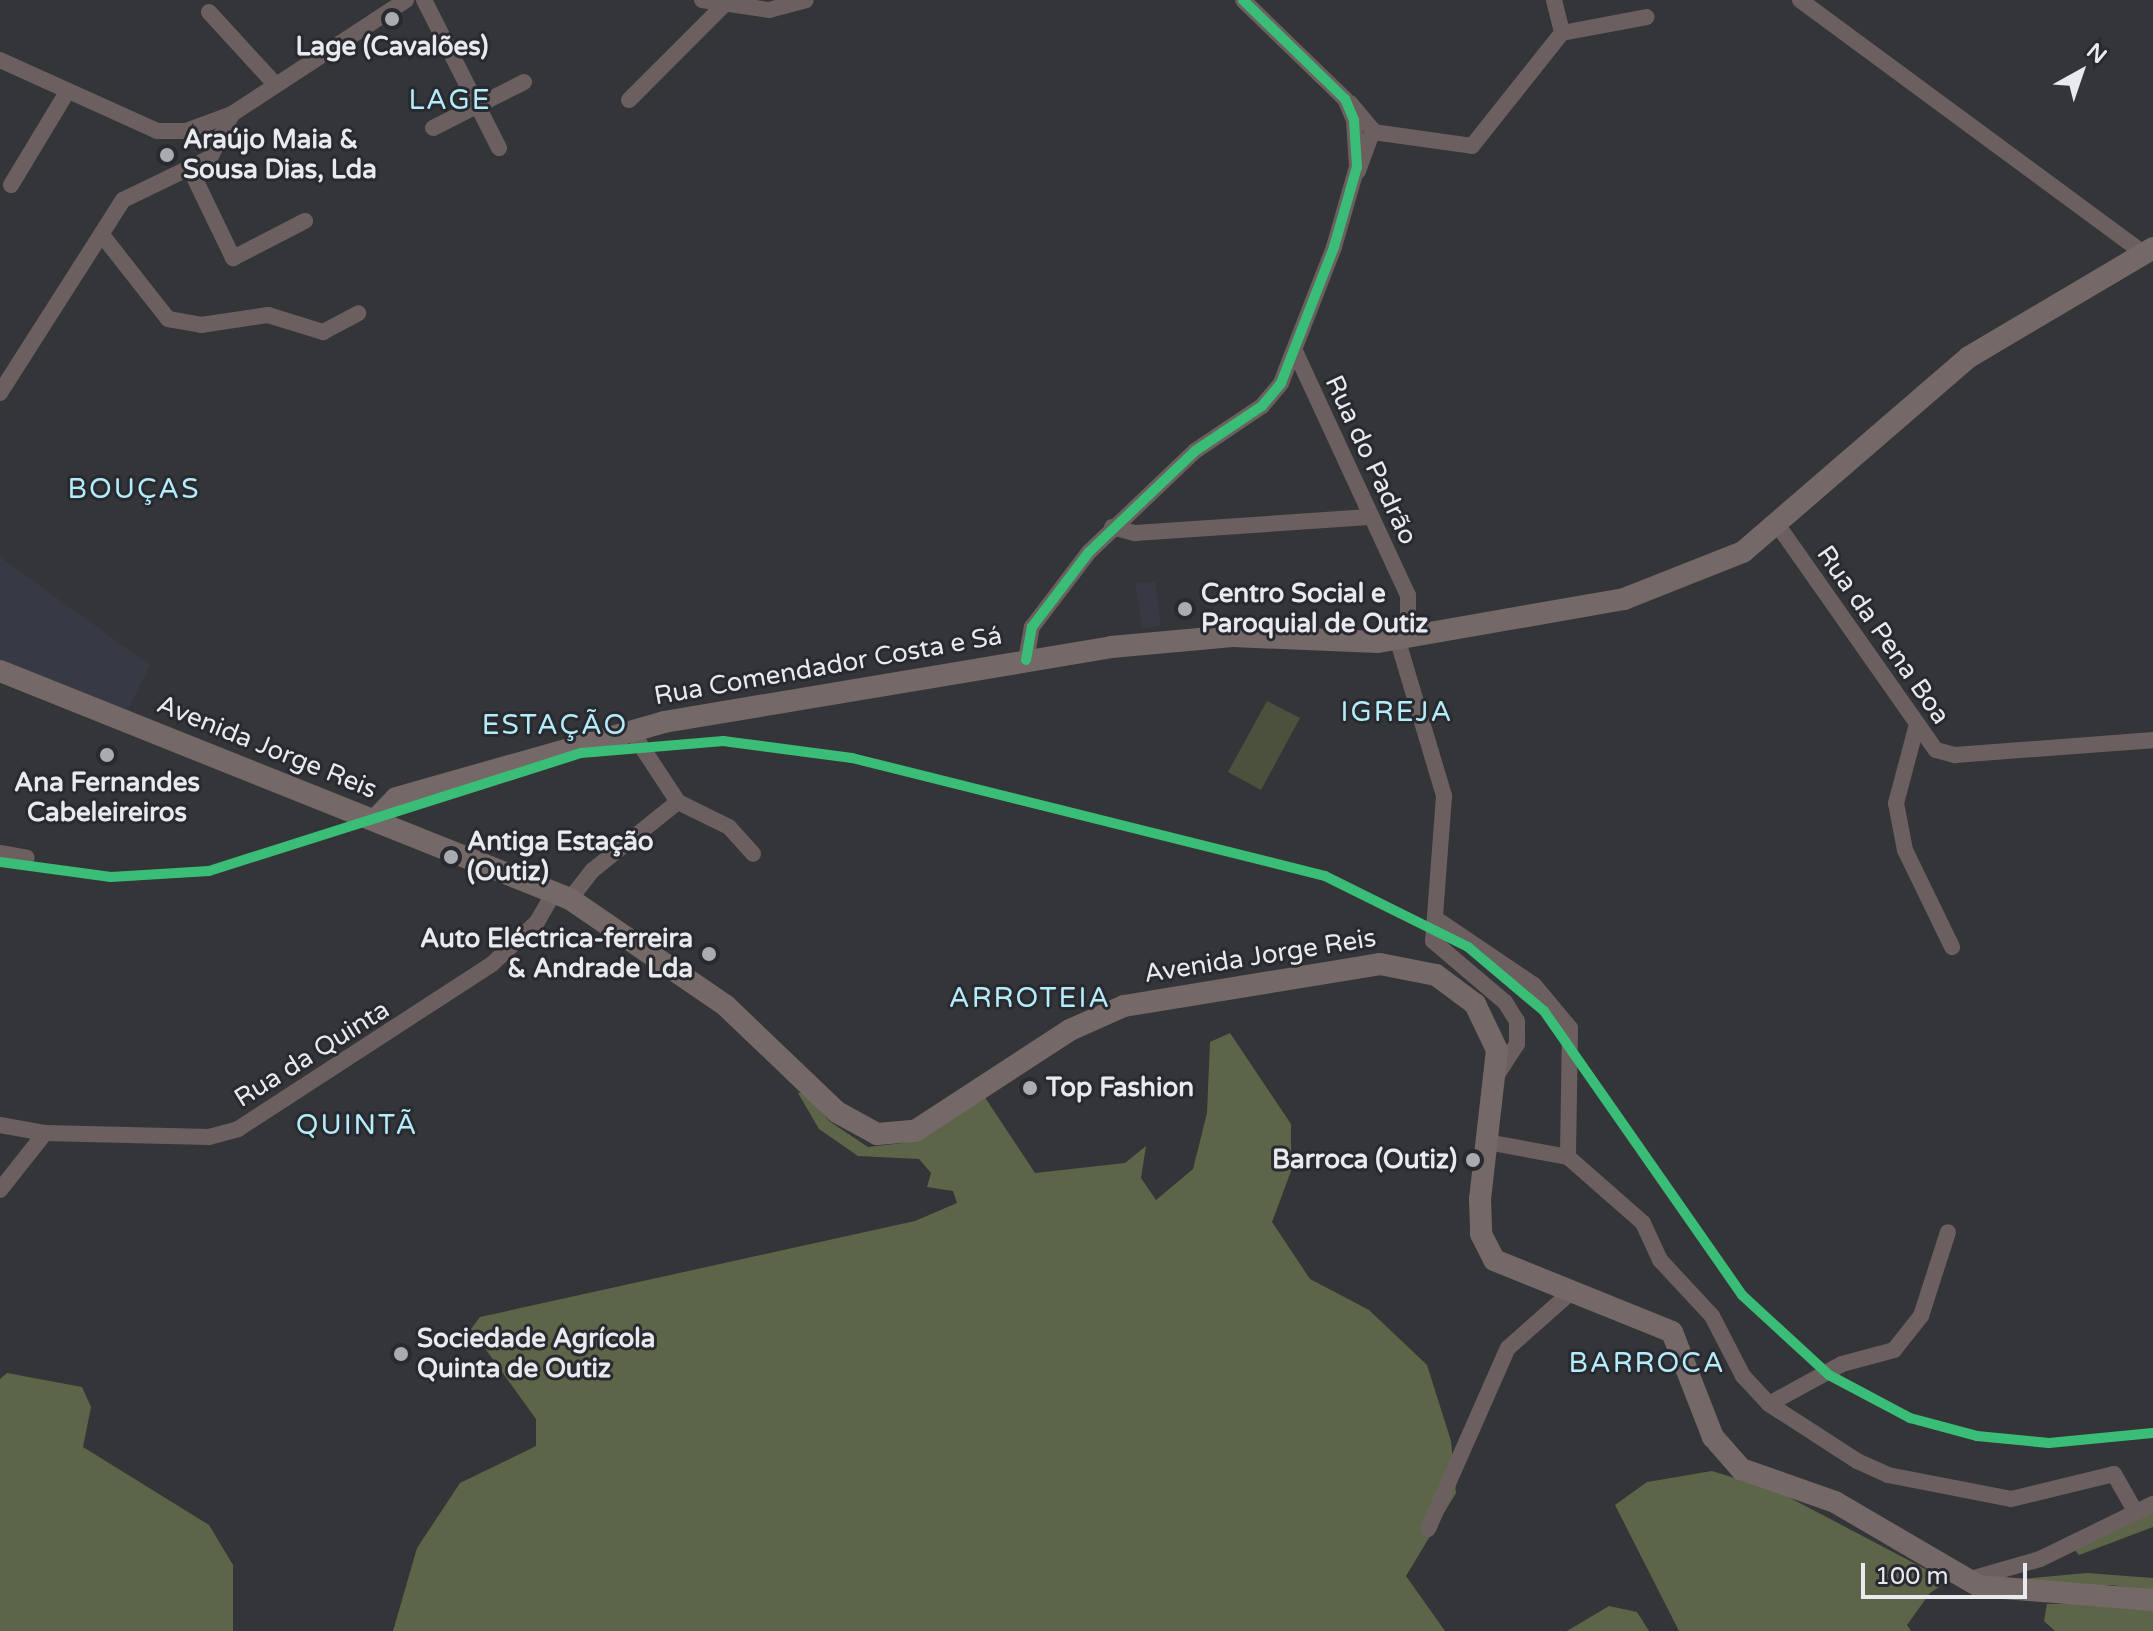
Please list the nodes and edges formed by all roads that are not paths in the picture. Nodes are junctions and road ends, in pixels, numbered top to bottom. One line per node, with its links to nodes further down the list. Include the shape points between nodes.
1 (406, 0): 14 (street)
2 (424, 0): 18 (street)
3 (702, 0): 8 (street)
4 (806, 0): 8 (street, via 769,10)
5 (1243, 0): 16 (street)
6 (1554, 0): 11 (street)
7 (1800, 0): 28 (street)
8 (722, 7): 17 (street)
9 (209, 12): 14 (street)
10 (1647, 17): 11 (street)
11 (1562, 33): 21 (street, via 1472,146)
12 (0, 60): 15 (street)
13 (524, 82): 18 (street)
14 (274, 83): 19 (street)
15 (67, 92): 19 (street, via 157,131 195,130); 25 (street)
16 (1345, 99): 21 (street); 24 (street, via 1354,120)
17 (629, 100)
18 (480, 108): 20 (street); 22 (street)
19 (232, 114): 23 (street, via 210,158)
20 (433, 128)
21 (1373, 132): 24 (street)
22 (499, 148)
23 (191, 171): 26 (street, via 233,258); 27 (street, via 123,200)
24 (1353, 182): 30 (street)
25 (11, 185)
26 (305, 221)
27 (102, 235): 29 (street, via 168,319 201,325 268,315 323,332); 31 (street)
28 (2148, 251): 33 (main road, Rua Comendador Costa e Sá, via 1969,357)
29 (358, 313)
30 (1295, 351): 32 (street, Rua do Padrão); 34 (street, via 1262,406 1195,451)
31 (0, 393)
32 (1368, 517): 34 (street, via 1135,533); 35 (street, Rua do Padrão, via 1408,595)
33 (1777, 524): 35 (main road, Rua Comendador Costa e Sá, via 1729,560 1624,599); 38 (street, Rua da Pena Boa)
34 (1112, 527): 36 (street, via 1040,614 1027,635)
35 (1403, 637): 36 (main road, Rua Comendador Costa e Sá, via 1350,644 1207,636); 47 (street, Rua do Padrão, via 1444,796)
36 (1026, 660): 39 (main road, Rua Comendador Costa e Sá)
37 (0, 671): 42 (main road, Avenida Jorge Reis)
38 (1916, 728): 40 (street, Rua da Pena Boa, via 1936,750 1955,755); 48 (street, via 1896,803 1905,850)
39 (630, 729): 41 (street); 42 (main road, Rua Comendador Costa e Sá, via 396,798)
40 (2153, 740)
41 (678, 802): 44 (street, via 729,827); 46 (street, Rua da Quinta)
42 (375, 820): 46 (main road, Avenida Jorge Reis)
43 (0, 853): 45 (street)
44 (753, 854)
45 (27, 858)
46 (562, 896): 49 (main road, Avenida Jorge Reis, via 726,1006 837,1112 877,1134 915,1131 1105,1012 1380,964 1430,972 1470,998 1494,1036); 51 (street, Rua da Quinta, via 492,964 238,1129 209,1137)
47 (1435, 918): 49 (street, via 1433,941 1505,1002 1517,1021 1517,1044); 53 (street, via 1534,985 1570,1028)
48 (1952, 947)
49 (1498, 1073): 52 (main road, Avenida Jorge Reis)
50 (0, 1125): 51 (street, Rua da Quinta)
51 (45, 1133): 54 (street)
52 (1487, 1142): 53 (street); 56 (main road, Avenida Jorge Reis, via 1480,1222 1488,1254 1515,1273)
53 (1568, 1157): 57 (street, via 1643,1223 1660,1260 1712,1316 1743,1376)
54 (0, 1190)
55 (1948, 1232): 57 (street, via 1921,1316 1894,1350 1842,1364)
56 (1571, 1292): 60 (street, via 1508,1348); 61 (main road, Avenida Jorge Reis, via 1676,1335 1713,1437 1733,1464 1835,1502)
57 (1769, 1404): 59 (street, via 1888,1475 2011,1499 2114,1474)
58 (2153, 1504): 59 (street)
59 (2135, 1511): 61 (street, via 2040,1559)
60 (1428, 1529)
61 (1967, 1580): 62 (main road, Avenida Jorge Reis, via 2012,1594)
62 (2153, 1600)

